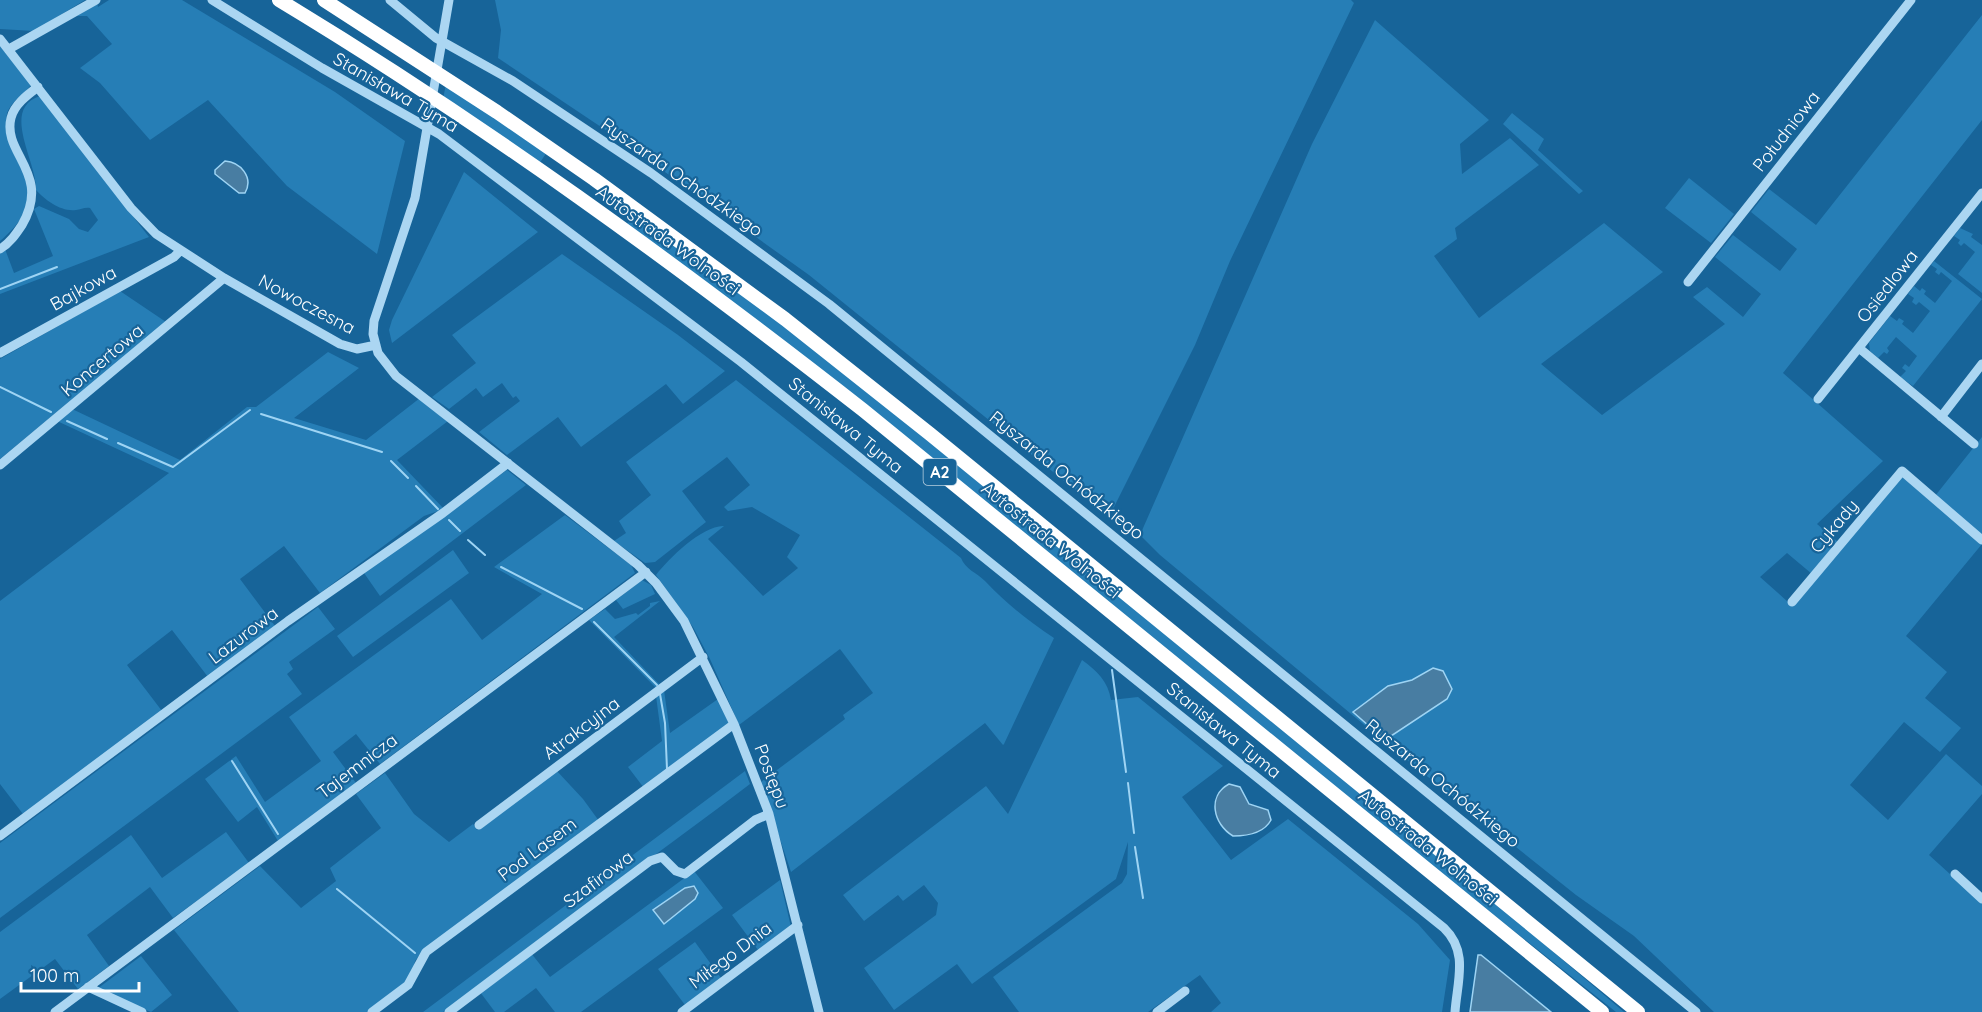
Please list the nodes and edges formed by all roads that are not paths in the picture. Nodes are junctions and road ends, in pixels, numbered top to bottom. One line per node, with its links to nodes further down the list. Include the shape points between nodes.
1 (96, 0): 9 (street)
2 (212, 0): 45 (street, Stanisława Tyma, via 439,134 684,318 1444,928 1454,939 1460,960)
3 (279, 0): 46 (highway, Autostrada Wolności / A2, via 483,131 770,337)
4 (324, 0): 47 (highway, Autostrada Wolności / A2, via 567,160 785,319)
5 (390, 0): 48 (street, Ryszarda Ochódzkiego, via 436,38 513,81 651,173 810,290)
6 (449, 0): 16 (street, via 410,217 376,310)
7 (1911, 0): 15 (street, Południowa)
8 (0, 39): 9 (street, Nowoczesna)
9 (9, 49): 10 (street, Nowoczesna)
10 (38, 87): 12 (street, via 16,107 10,119 9,131 24,162 32,196 17,232); 13 (street, Nowoczesna, via 142,222)
11 (1982, 193): 17 (street, Osiedlowa)
12 (0, 249)
13 (180, 251): 14 (street, Nowoczesna); 18 (street, Bajkowa)
14 (224, 278): 16 (street, Nowoczesna, via 340,344 357,349); 24 (street, Koncertowa)
15 (1688, 282)
16 (375, 345): 23 (street, Nowoczesna, via 384,364 396,376)
17 (1859, 348): 20 (street, Osiedlowa); 21 (street)
18 (0, 353)
19 (1982, 364): 21 (street)
20 (1818, 399)
21 (1941, 417): 22 (street)
22 (1974, 444)
23 (508, 463): 26 (street, Nowoczesna); 32 (street, Lazurowa)
24 (0, 465)
25 (1982, 540): 27 (street, Cykady, via 1902,471)
26 (646, 572): 28 (street, Postępu, via 684,621); 36 (street, Tajemnicza)
27 (1792, 602)
28 (703, 657): 29 (street, Postępu); 31 (street, Atrakcyjna)
29 (734, 724): 30 (street, Postępu); 40 (street, Pod Lasem, via 426,952 408,985)
30 (769, 813): 35 (street, Postępu); 41 (street, Szafirowa, via 685,874 662,857 650,861)
31 (479, 825)
32 (0, 836)
33 (1955, 874): 34 (street)
34 (1982, 899)
35 (798, 925): 42 (street, Miłego Dnia); 43 (street, Postępu)
36 (88, 987): 38 (street, Tajemnicza); 39 (street)
37 (1185, 991): 44 (street)
38 (55, 1012)
39 (142, 1012)
40 (372, 1012)
41 (449, 1012)
42 (682, 1012)
43 (819, 1012)
44 (1157, 1012)
45 (1455, 1012)
46 (1602, 1012)
47 (1638, 1012)
48 (1696, 1012)

